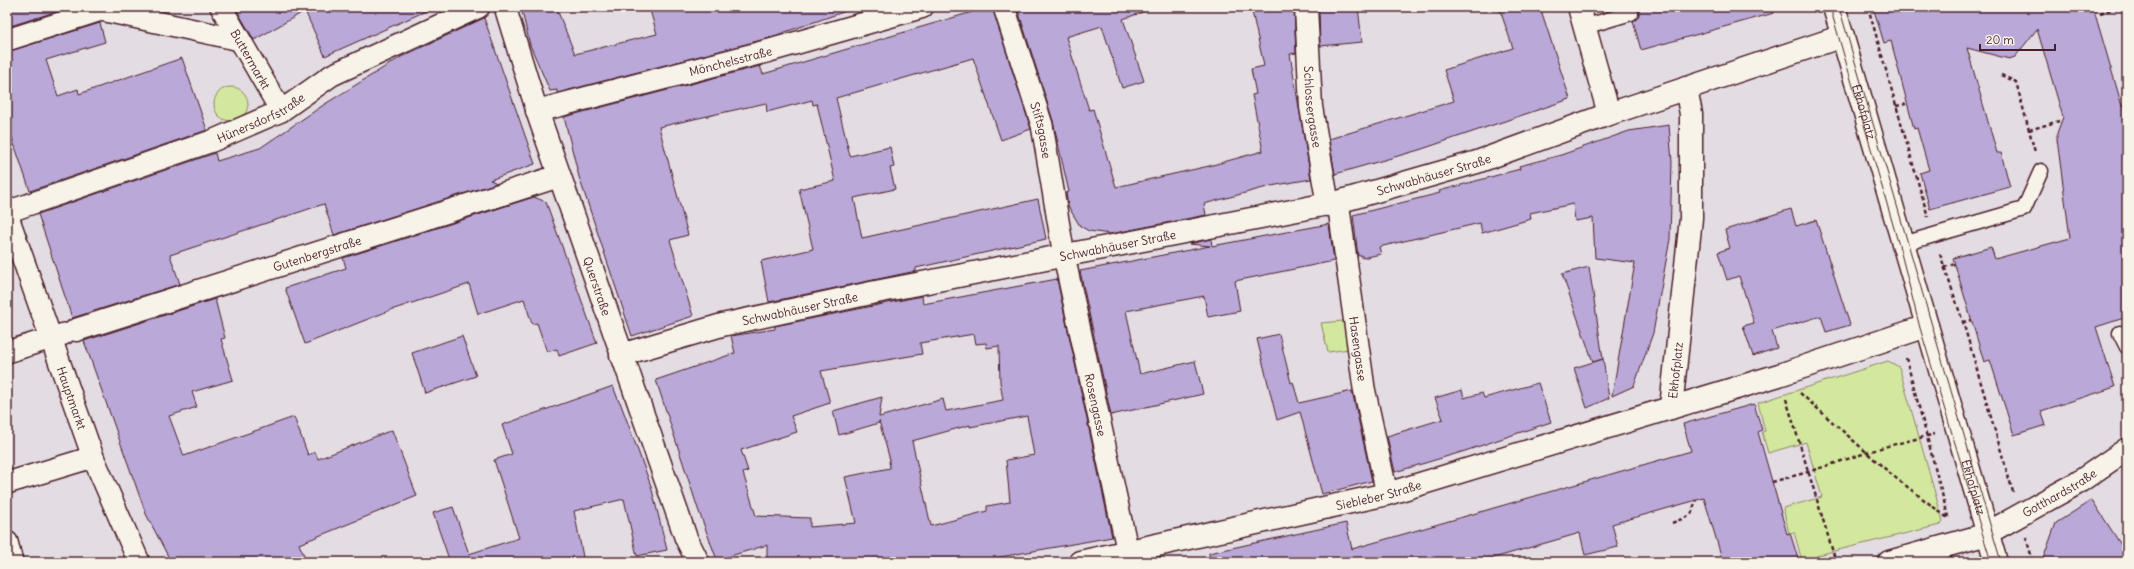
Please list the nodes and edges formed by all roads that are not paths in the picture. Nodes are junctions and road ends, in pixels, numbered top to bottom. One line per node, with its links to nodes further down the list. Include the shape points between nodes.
1 (221, 7): 12 (street, Buttermarkt)
2 (479, 7): 14 (street, Hünersdorfstraße, via 332,75)
3 (504, 7): 15 (street, Querstraße)
4 (922, 7): 15 (street, Mönchelsstraße, via 768,51)
5 (1004, 7): 24 (street, Stiftsgasse, via 1042,125)
6 (1306, 7): 20 (street, Schlossergasse, via 1311,106)
7 (1834, 7): 10 (street, Ekhofplatz)
8 (1630, 14): 9 (lane)
9 (1581, 17): 16 (street)
10 (1843, 36): 13 (street); 22 (street, Ekhofplatz)
11 (7, 40): 12 (street, via 101,10)
12 (240, 40): 14 (street, Buttermarkt)
13 (1686, 88): 16 (street); 32 (street, Ekhofplatz, via 1691,114 1691,218)
14 (281, 111): 19 (street, Hünersdorfstraße, via 212,141)
15 (537, 111): 18 (street, Querstraße)
16 (1609, 114): 20 (street, Schwabhäuser Straße, via 1477,162)
17 (2041, 172): 22 (lane, via 2024,209)
18 (558, 176): 26 (street, Gutenbergstraße); 31 (street, Querstraße)
19 (31, 203): 21 (street, Hauptmarkt)
20 (1333, 204): 24 (street, Schwabhäuser Straße); 36 (street, Hasengasse, via 1364,388)
21 (7, 213): 23 (street, Hauptmarkt)
22 (1903, 244): 25 (street, Ekhofplatz)
23 (13, 250): 28 (street, Hauptmarkt)
24 (1064, 256): 31 (street, Schwabhäuser Straße, via 722,325); 39 (street, Rosengasse)
25 (1927, 326): 32 (street, Ekhofplatz); 37 (street, Ekhofplatz)
26 (76, 330): 28 (street)
27 (2120, 333): 29 (lane)
28 (51, 338): 30 (street); 34 (street, Hauptmarkt)
29 (2127, 347)
30 (7, 352)
31 (621, 355): 42 (street, Querstraße, via 686,538)
32 (1671, 408): 36 (street, Siebleber Straße)
33 (2127, 449): 37 (street, Gotthardstraße, via 2076,484)
34 (93, 457): 35 (street); 41 (street, Hauptmarkt)
35 (7, 483)
36 (1387, 494): 39 (street, Siebleber Straße)
37 (1988, 533): 44 (street, Gotthardstraße); 45 (street, Ekhofplatz)
38 (7, 542): 40 (street)
39 (1128, 553): 43 (street, Siebleber Straße)
40 (12, 562)
41 (139, 562)
42 (698, 562)
43 (1080, 562)
44 (1889, 562)
45 (1996, 562)

